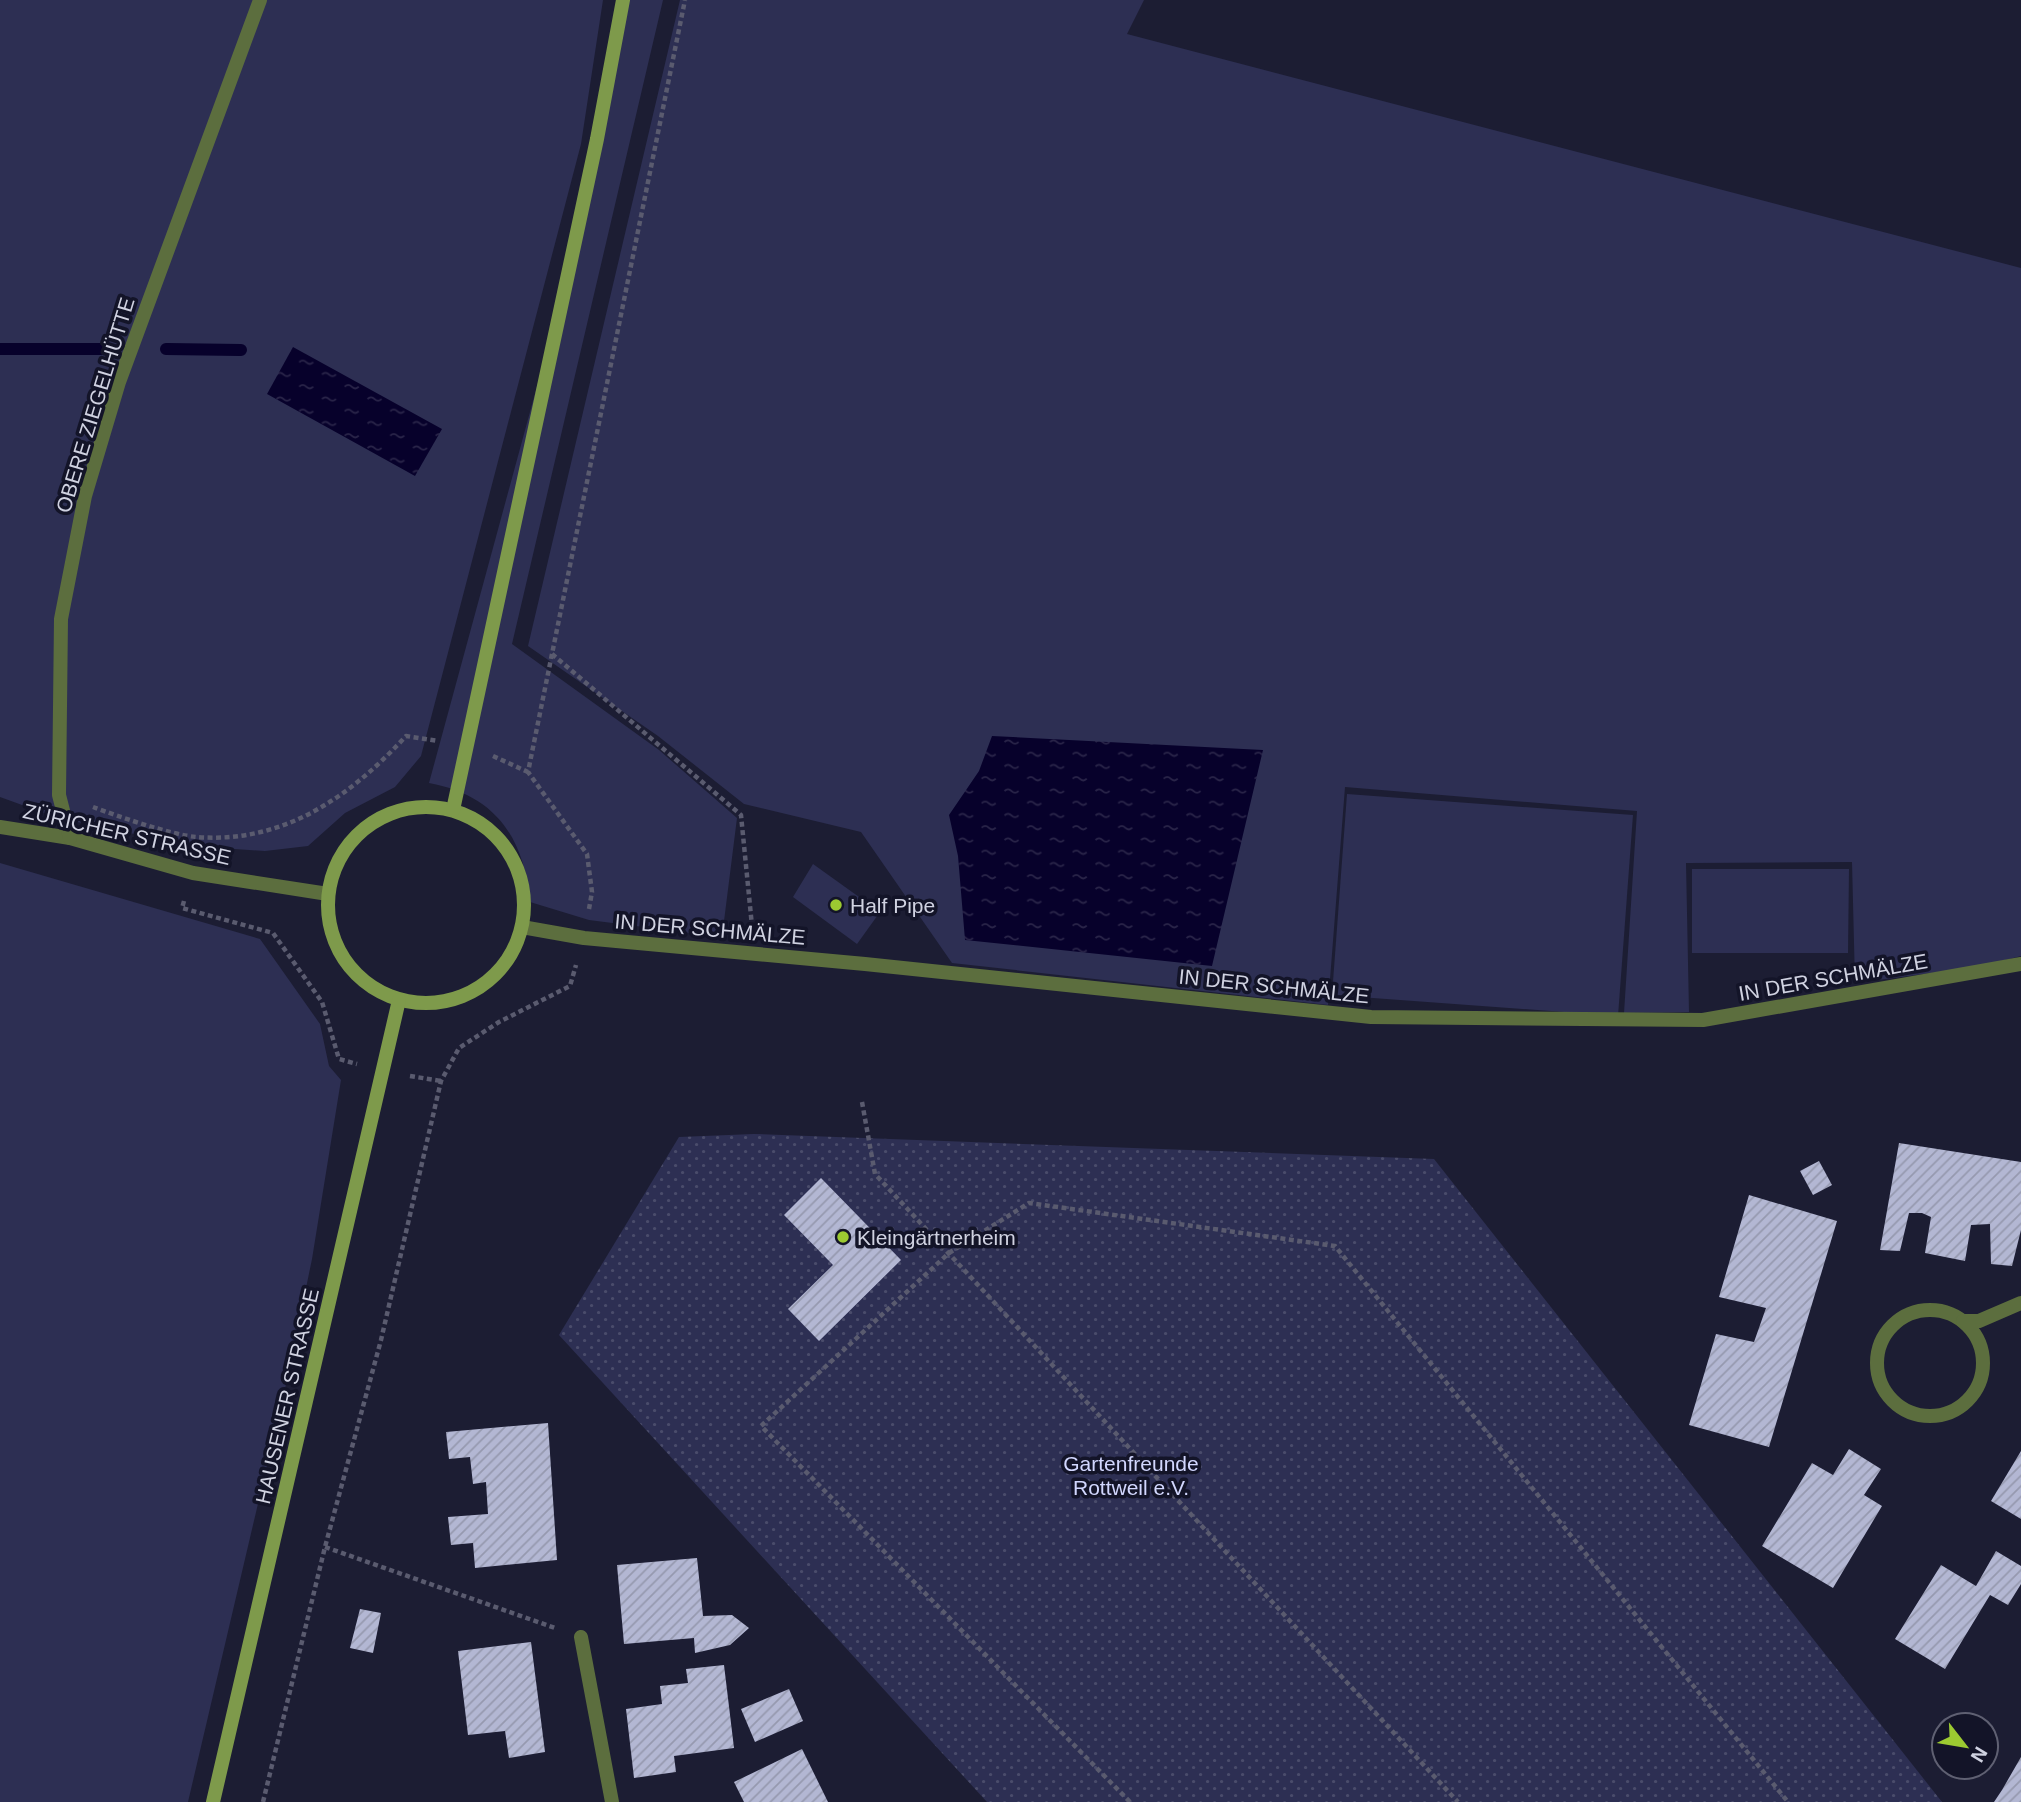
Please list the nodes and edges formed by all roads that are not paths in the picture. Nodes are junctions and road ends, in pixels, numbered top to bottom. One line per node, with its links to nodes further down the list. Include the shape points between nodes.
1 (260, 0): 5 (street, OBERE ZIEGELHÜTTE, via 119,382 85,496 61,619 59,795)
2 (623, 0): 3 (main road)
3 (453, 810): 6 (main road, via 419,807 387,815 358,834 338,861); 7 (main road, via 480,822 502,842 517,868 524,897)
4 (0, 827): 5 (street, ZÜRICHER STRASSE)
5 (70, 838): 6 (street, ZÜRICHER STRASSE, via 193,873)
6 (328, 894): 9 (main road, via 331,928 344,960 368,985)
7 (522, 927): 8 (street, IN DER SCHMÄLZE, via 584,938 1371,1017 1703,1020); 9 (main road, via 497,973 476,990 451,1000)
8 (2021, 964)
9 (399, 1000): 13 (main road, HAUSENER STRASSE)
10 (2021, 1303): 11 (street, via 1979,1321)
11 (1963, 1321): 11 (street, via 1928,1310 1895,1324 1884,1338 1878,1375 1897,1405 1928,1417 1952,1411 1972,1396 1983,1365 1981,1349)
12 (581, 1637): 14 (street)
13 (213, 1802)
14 (611, 1802)

